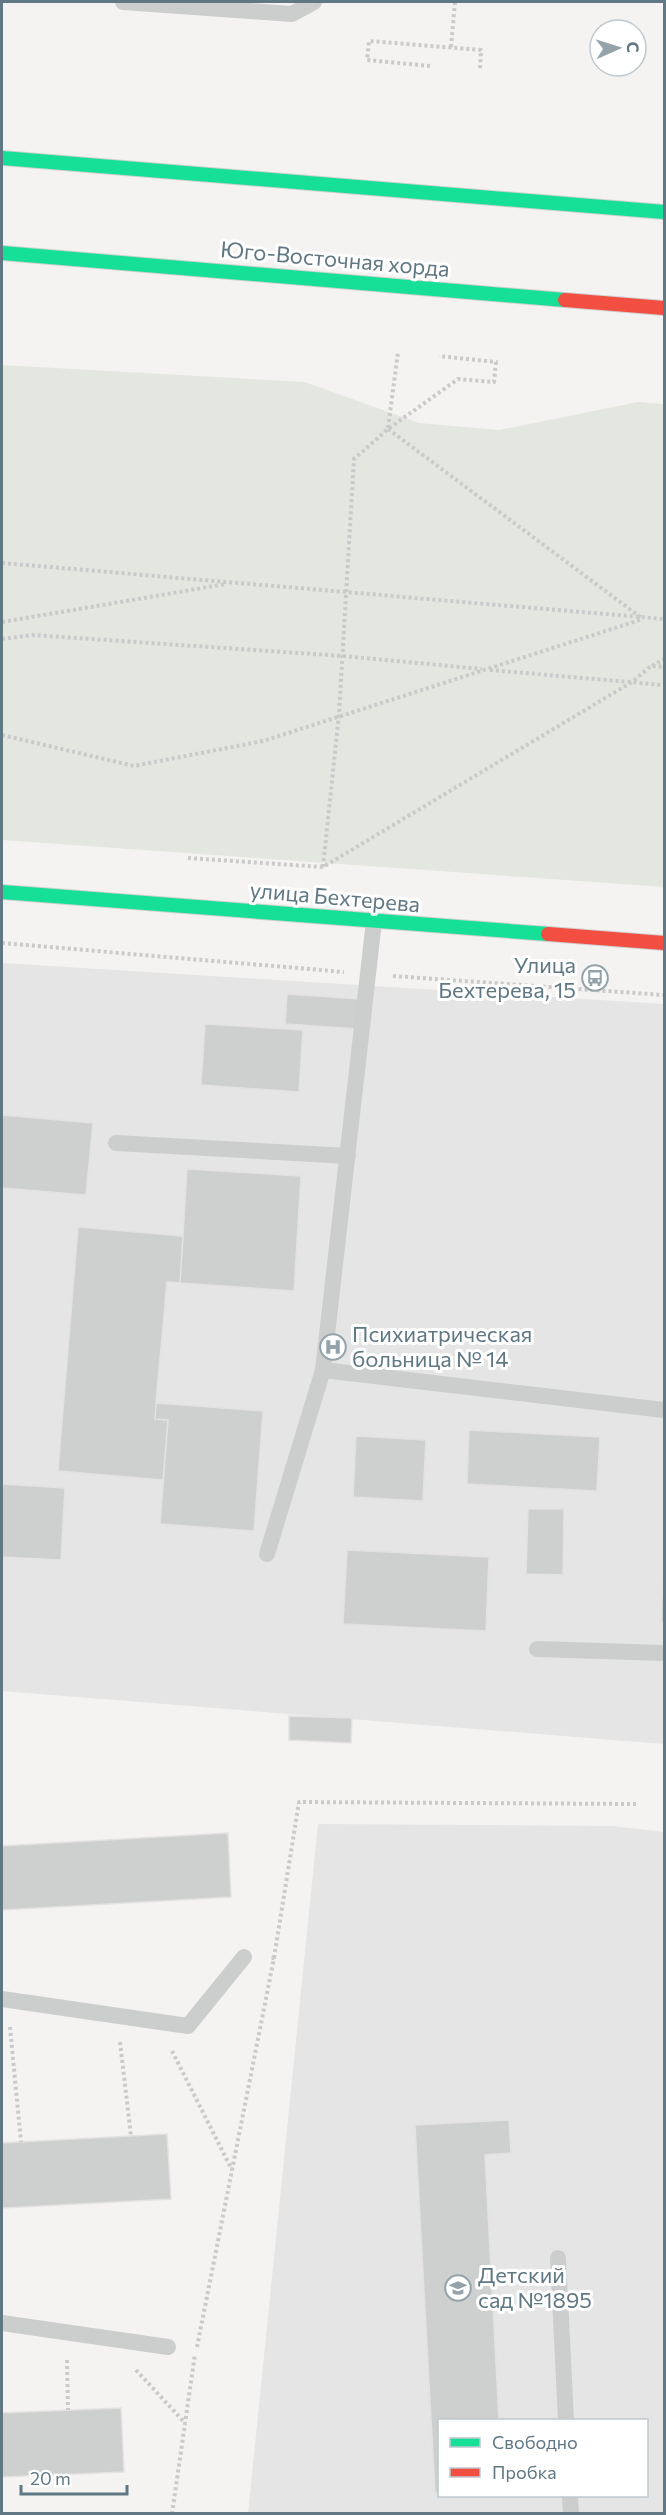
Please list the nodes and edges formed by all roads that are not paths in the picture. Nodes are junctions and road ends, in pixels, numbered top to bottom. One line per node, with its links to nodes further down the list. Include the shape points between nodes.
1 (123, 2): 2 (lane, via 292,14)
2 (314, 2)
3 (2, 158): 4 (main road)
4 (664, 212)
5 (2, 253): 6 (main road, Юго-Восточная хорда)
6 (664, 310)
7 (2, 892): 8 (main road, улица Бехтерева)
8 (374, 921): 9 (main road, улица Бехтерева); 11 (lane)
9 (664, 943)
10 (116, 1143): 11 (lane)
11 (348, 1156): 12 (lane)
12 (323, 1370): 13 (lane); 14 (lane)
13 (664, 1410)
14 (267, 1554)
15 (537, 1649): 16 (lane)
16 (664, 1653)
17 (244, 1957): 18 (lane, via 188,2026)
18 (5, 2000)
19 (558, 2258): 22 (lane)
20 (2, 2323): 21 (lane)
21 (168, 2347)
22 (566, 2419)
23 (570, 2497): 24 (lane)
24 (571, 2514)

